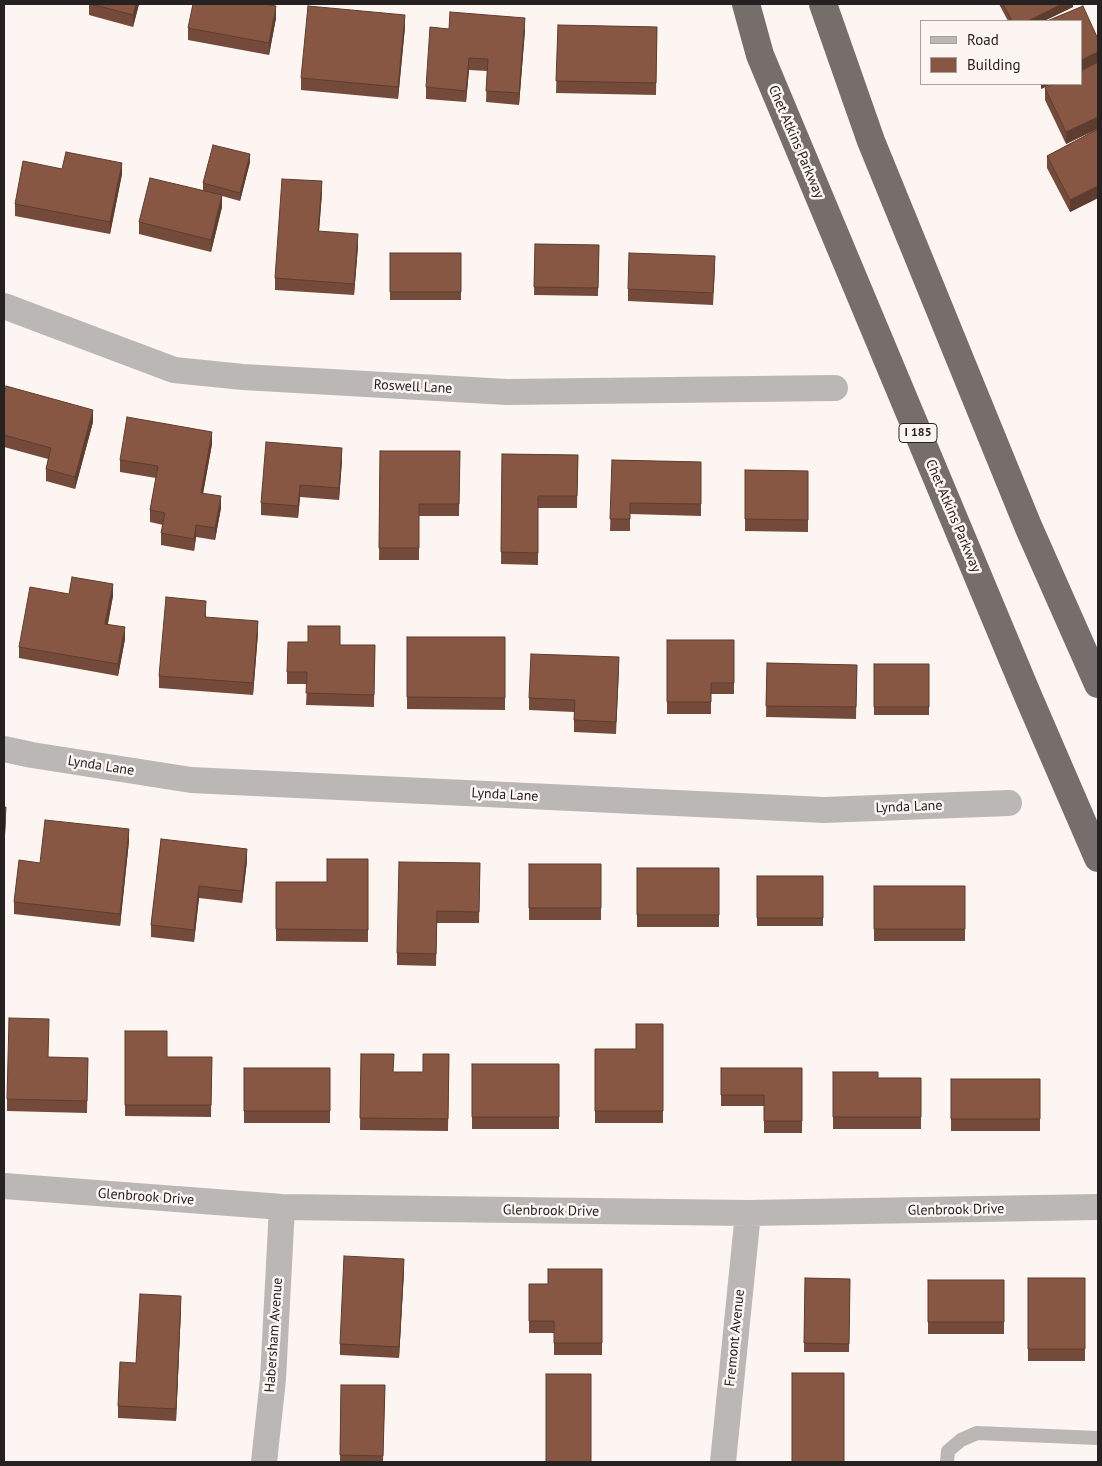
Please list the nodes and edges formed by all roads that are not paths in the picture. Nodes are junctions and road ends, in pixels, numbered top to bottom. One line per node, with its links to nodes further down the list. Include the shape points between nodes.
1 (746, 4): 8 (highway, Chet Atkins Parkway / I 185, via 760,55)
2 (823, 4): 5 (highway, via 871,141 1028,526)
3 (4, 306): 4 (street, Roswell Lane, via 174,370 242,377 507,392)
4 (835, 388)
5 (1098, 684)
6 (4, 749): 7 (street, Lynda Lane, via 191,780 824,810)
7 (1009, 803)
8 (1098, 858)
9 (4, 1186): 10 (street, Glenbrook Drive)
10 (282, 1207): 12 (street, Glenbrook Drive); 14 (street, Habersham Avenue, via 273,1379)
11 (1098, 1207): 12 (street, Glenbrook Drive)
12 (748, 1213): 15 (street, Fremont Avenue)
13 (1098, 1438): 16 (lane, via 977,1433 948,1451)
14 (264, 1462)
15 (723, 1462)
16 (947, 1462)

